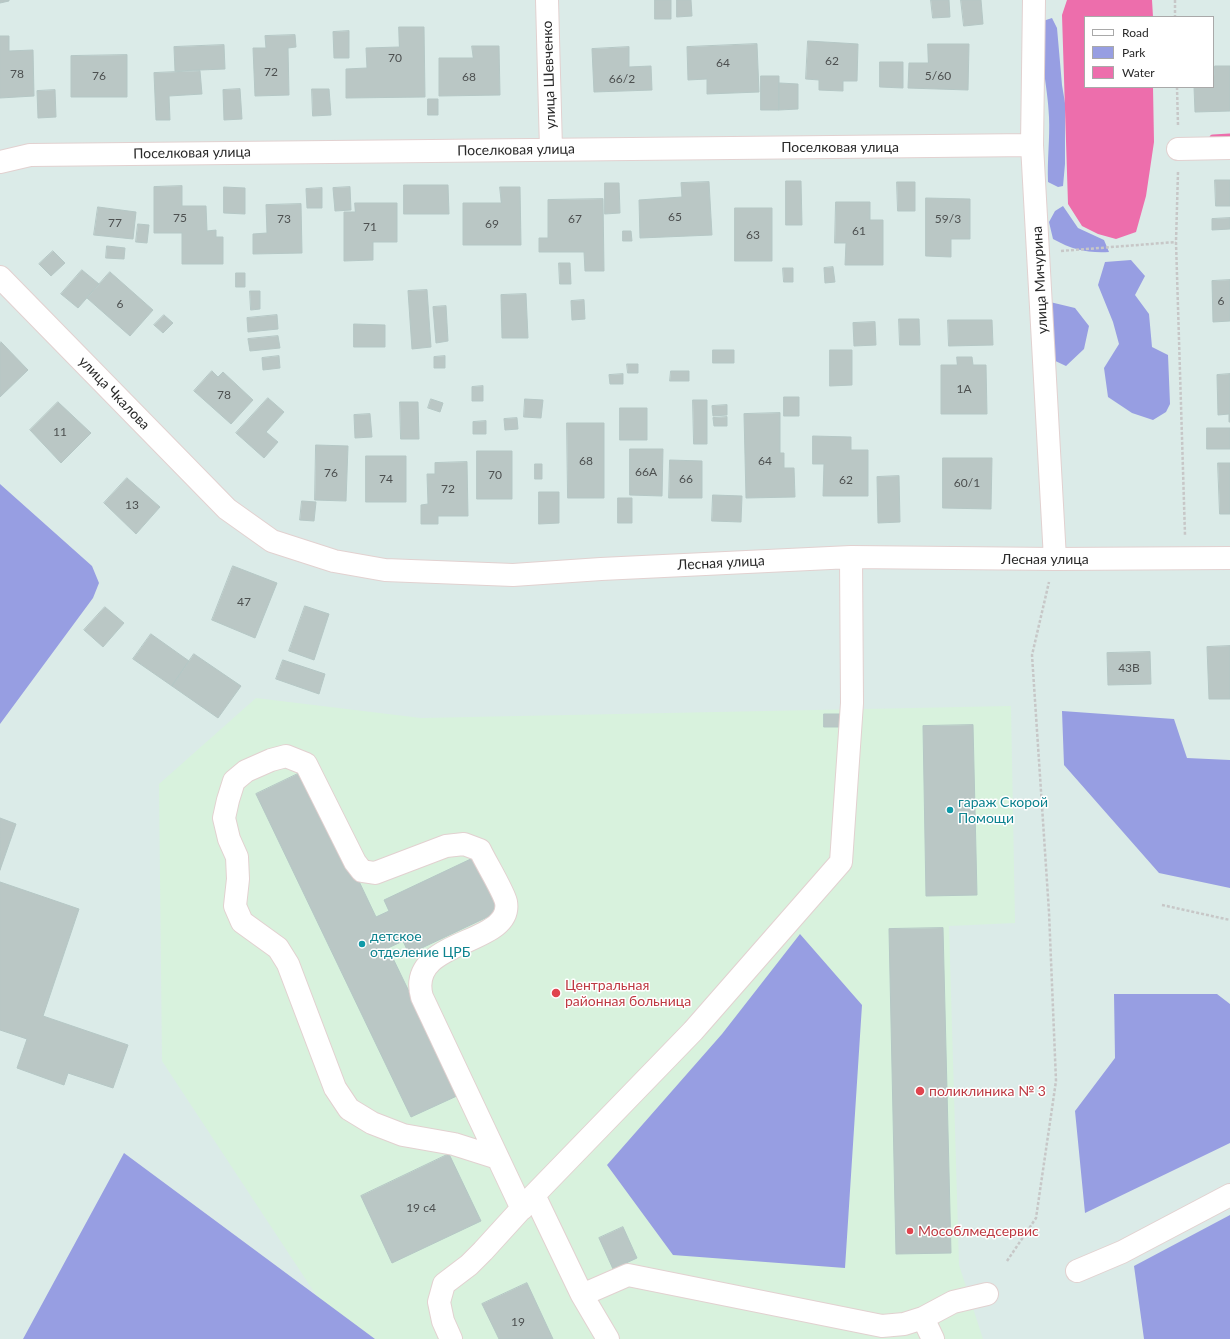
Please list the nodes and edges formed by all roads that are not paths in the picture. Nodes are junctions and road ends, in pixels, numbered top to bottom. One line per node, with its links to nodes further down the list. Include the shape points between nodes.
1 (546, 0): 6 (street, улица Шевченко)
2 (1034, 0): 3 (street, улица Мичурина)
3 (1032, 145): 6 (street, Поселковая улица); 12 (street, улица Мичурина)
4 (1178, 148): 5 (street)
5 (1230, 148)
6 (551, 149): 7 (street, Поселковая улица, via 30,155)
7 (0, 162)
8 (0, 277): 9 (street, улица Чкалова)
9 (227, 509): 10 (street, Лесная улица, via 272,541 334,561 386,570 513,575)
10 (851, 557): 12 (street, Лесная улица); 15 (street, via 852,703 841,862 693,1030)
11 (1230, 558): 12 (street, Лесная улица)
12 (1055, 560)
13 (498, 1158): 13 (street, via 419,987 422,973 430,961 496,926 505,915 506,902 480,850 464,844 446,846 375,873 362,870 355,862 306,764 286,756 246,771 234,781 224,818 228,839 237,857 235,906 242,922 278,948 288,964 335,1088 349,1109 372,1123 403,1135 454,1144); 15 (street)
14 (1230, 1195): 16 (street, via 1122,1252)
15 (528, 1202): 18 (street); 20 (street, via 469,1265 444,1284 439,1302 443,1321)
16 (1077, 1271)
17 (986, 1294): 19 (street, via 953,1302)
18 (582, 1295): 19 (street, via 628,1274 882,1326 904,1324); 21 (street)
19 (923, 1318): 22 (street)
20 (452, 1339)
21 (608, 1339)
22 (933, 1339)

